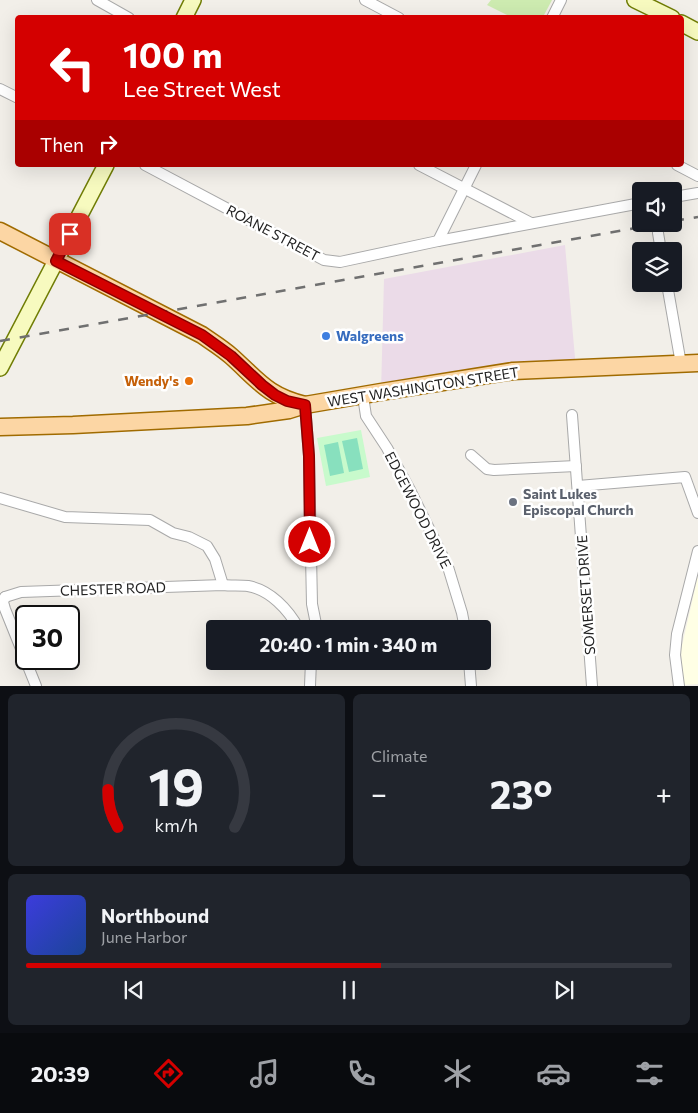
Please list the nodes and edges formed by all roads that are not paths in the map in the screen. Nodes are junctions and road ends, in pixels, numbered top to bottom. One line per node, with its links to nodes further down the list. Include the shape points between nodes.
1 (97, 0): 7 (street)
2 (193, 0): 8 (main road)
3 (365, 0): 9 (street)
4 (561, 0): 10 (street)
5 (635, 0): 6 (main road)
6 (656, 5): 11 (main road)
7 (124, 15)
8 (186, 15)
9 (393, 15)
10 (554, 15)
11 (668, 15)
12 (684, 25): 13 (main road)
13 (698, 32)
14 (0, 89): 15 (street)
15 (15, 96)
16 (105, 167): 31 (main road)
17 (149, 167): 29 (street, ROANE STREET, via 324,260 340,262)
18 (423, 167): 22 (street)
19 (475, 167): 22 (street)
20 (681, 167): 21 (street)
21 (698, 176)
22 (463, 188): 26 (street); 29 (street)
23 (698, 193): 24 (street)
24 (682, 196)
25 (632, 205): 26 (street, ROANE STREET)
26 (531, 223): 29 (street, ROANE STREET)
27 (0, 231): 31 (main road)
28 (658, 233): 30 (street)
29 (438, 241)
30 (660, 242)
31 (56, 261): 35 (main road); 36 (main road, via 202,335)
32 (668, 292): 34 (street)
33 (698, 363): 34 (main road, WEST WASHINGTON STREET)
34 (681, 364): 37 (main road, WEST WASHINGTON STREET, via 513,371)
35 (0, 368)
36 (253, 377): 38 (main road, via 275,395); 40 (main road, via 264,397 259,407)
37 (363, 396): 38 (main road, WEST WASHINGTON STREET); 53 (street, EDGEWOOD DRIVE, via 366,416 410,490 448,567)
38 (305, 405): 40 (main road, WEST WASHINGTON STREET, via 246,416); 52 (street)
39 (572, 415): 43 (street, SOMERSET DRIVE)
40 (210, 418): 41 (main road, WEST WASHINGTON STREET)
41 (0, 427)
42 (472, 455): 43 (street, via 487,469 494,470)
43 (576, 466): 44 (street, SOMERSET DRIVE)
44 (578, 486): 46 (street, via 685,477); 60 (street, SOMERSET DRIVE)
45 (0, 498): 49 (street, via 65,517 150,520 207,546)
46 (698, 513)
47 (698, 551): 48 (street)
48 (695, 575): 56 (street, via 677,634)
49 (223, 585): 50 (street, CHESTER ROAD, via 21,592); 51 (street, CHESTER ROAD, via 248,586 264,591 279,602)
50 (3, 596): 57 (street, CHESTER ROAD, via 5,609)
51 (294, 620)
52 (315, 620)
53 (463, 620)
54 (311, 670): 58 (street)
55 (470, 670): 59 (street)
56 (676, 685)
57 (36, 686)
58 (310, 686)
59 (471, 686)
60 (592, 686)

